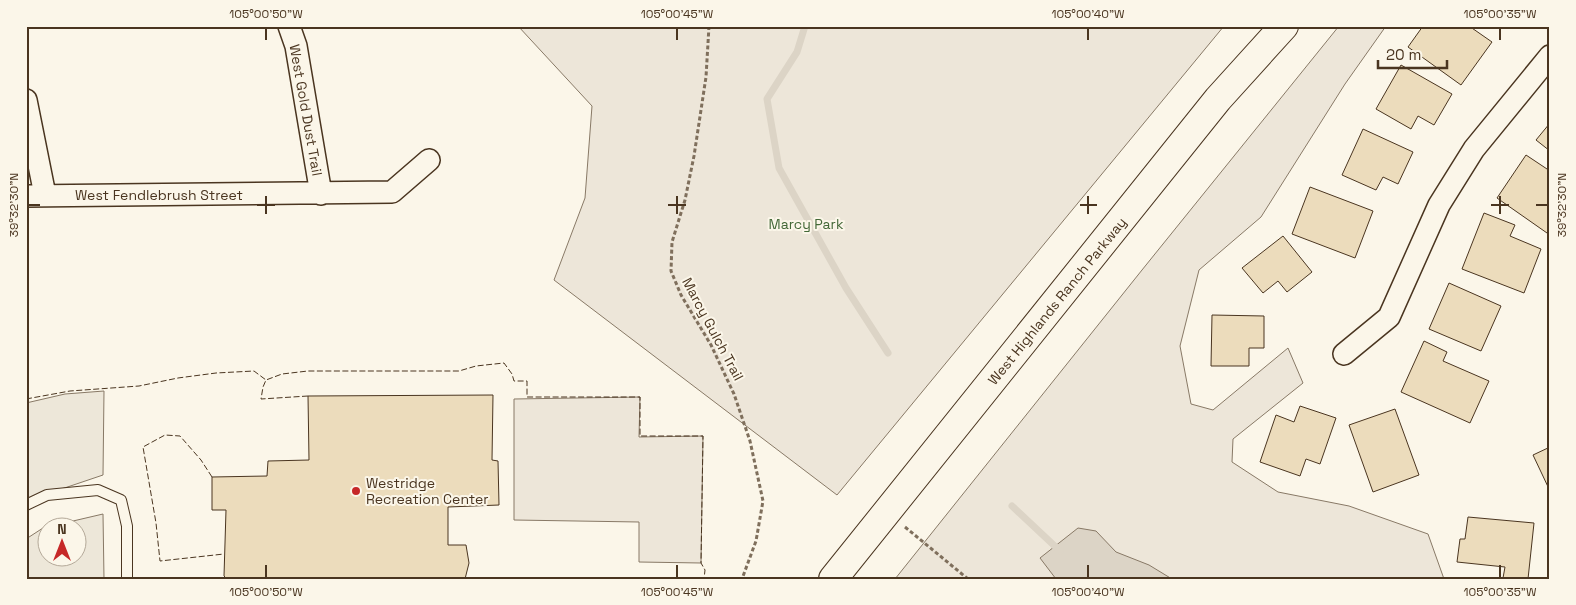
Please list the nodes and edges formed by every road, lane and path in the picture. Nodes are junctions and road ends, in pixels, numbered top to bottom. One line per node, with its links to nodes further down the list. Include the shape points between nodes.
1 (290, 26): 7 (street, West Gold Dust Trail)
2 (709, 26): 13 (path, Marcy Gulch Trail, via 699,126 685,200 672,242 671,271 734,394 750,441 763,501 756,541)
3 (1284, 26): 11 (main road, West Highlands Ranch Parkway, via 1212,107)
4 (1550, 56): 9 (street, via 1474,149 1439,205 1389,318)
5 (26, 100): 8 (street)
6 (429, 160): 7 (street, West Fendlebrush Street, via 392,192)
7 (320, 194): 8 (street, West Fendlebrush Street)
8 (36, 195)
9 (1344, 354)
10 (26, 505): 12 (lane, via 47,495 98,490 121,500 127,526)
11 (886, 513): 14 (main road, West Highlands Ranch Parkway); 15 (path)
12 (127, 579)
13 (742, 579)
14 (833, 579)
15 (968, 579)

